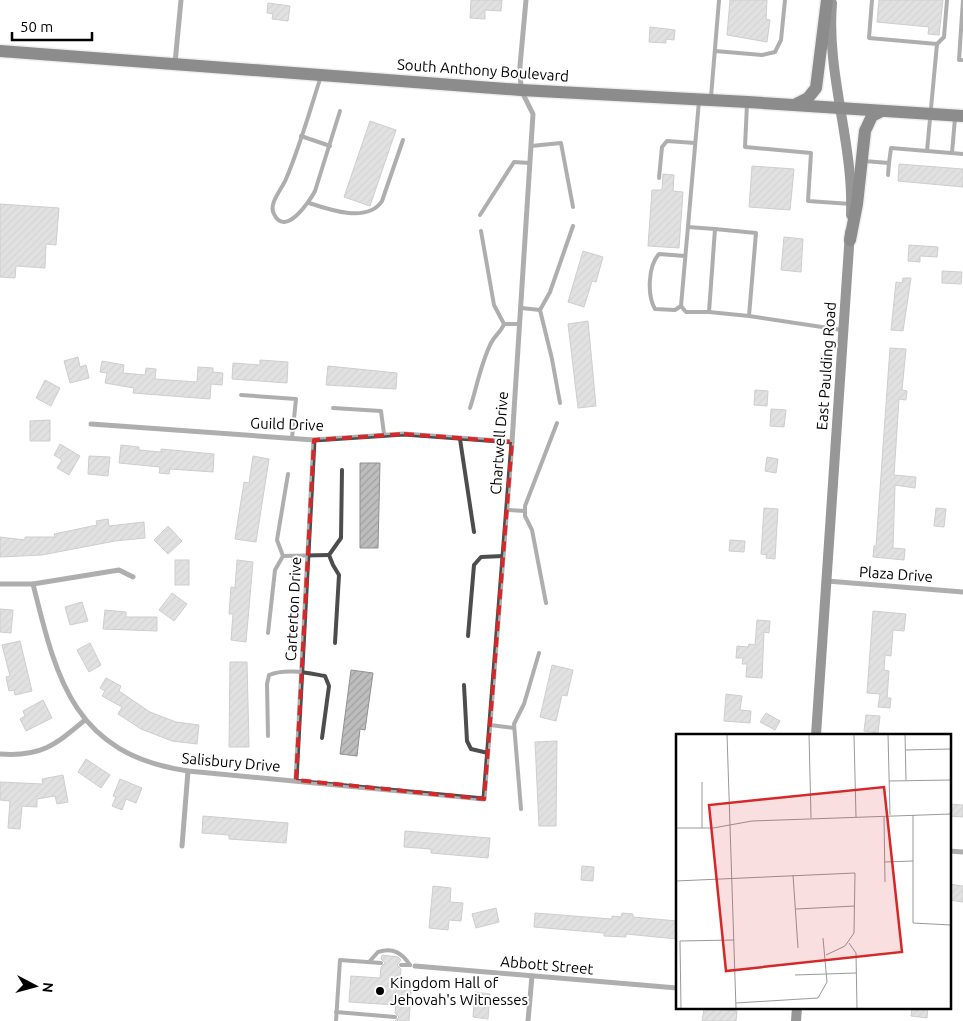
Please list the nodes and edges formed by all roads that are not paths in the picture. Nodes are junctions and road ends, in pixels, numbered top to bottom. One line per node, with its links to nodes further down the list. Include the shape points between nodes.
1 (181, 0): 14 (street)
2 (526, 0): 16 (street, via 520,66)
3 (719, 0): 12 (lane)
4 (785, 0): 12 (lane, via 780,40 775,52 762,55)
5 (827, 0): 19 (main road, via 816,88 808,98)
6 (832, 0): 20 (main road, East Paulding Road, via 832,44)
7 (872, 0): 10 (lane, via 869,38)
8 (947, 0): 10 (lane, via 944,37)
9 (962, 0): 13 (lane, via 958,60)
10 (937, 44): 23 (lane)
11 (0, 51): 14 (main road, South Anthony Boulevard)
12 (715, 51): 17 (lane)
13 (963, 60)
14 (175, 63): 15 (main road, South Anthony Boulevard)
15 (322, 74): 16 (main road, South Anthony Boulevard); 25 (lane)
16 (522, 90): 17 (main road, South Anthony Boulevard); 29 (street, Chartwell Drive, via 533,114)
17 (705, 99): 18 (main road, South Anthony Boulevard); 27 (lane)
18 (748, 102): 19 (main road, South Anthony Boulevard); 39 (lane, via 745,147 811,153 808,201)
19 (794, 104): 20 (main road, South Anthony Boulevard)
20 (841, 108): 21 (main road, South Anthony Boulevard); 39 (main road, East Paulding Road)
21 (882, 110): 23 (main road, South Anthony Boulevard); 33 (main road, via 872,116 867,125)
22 (340, 112): 28 (lane)
23 (930, 114): 24 (main road, South Anthony Boulevard); 30 (lane)
24 (959, 116): 31 (lane)
25 (301, 136): 28 (lane); 38 (lane, via 272,208 279,220 286,221 294,219)
26 (403, 140): 38 (lane, via 378,208 371,212 345,212)
27 (695, 143): 37 (lane, via 667,141 662,147); 43 (lane)
28 (330, 146): 38 (lane)
29 (531, 146): 34 (street, Chartwell Drive); 40 (lane, via 561,143)
30 (927, 151): 31 (lane); 35 (lane, via 891,148)
31 (952, 153): 32 (lane)
32 (963, 154)
33 (862, 160): 35 (lane); 46 (main road)
34 (530, 163): 41 (lane, via 514,162); 49 (street, Chartwell Drive)
35 (890, 163): 36 (lane)
36 (888, 175)
37 (659, 178)
38 (309, 204)
39 (851, 204): 46 (main road, East Paulding Road)
40 (573, 207)
41 (480, 215)
42 (573, 226): 50 (lane, via 550,292)
43 (688, 227): 44 (lane); 47 (lane)
44 (715, 230): 51 (lane); 52 (lane, via 756,233)
45 (480, 231): 53 (lane, via 494,305)
46 (850, 240): 55 (main road, East Paulding Road)
47 (685, 256): 48 (lane); 48 (lane, via 659,254 653,260 649,299 654,309 675,310)
48 (681, 306): 51 (lane, via 686,312)
49 (521, 308): 50 (lane); 54 (street, Chartwell Drive)
50 (540, 310): 57 (lane)
51 (709, 312): 52 (lane)
52 (750, 316): 55 (lane)
53 (504, 324): 54 (lane); 59 (lane, via 486,354)
54 (520, 324): 66 (street, Chartwell Drive)
55 (844, 330): 77 (main road, East Paulding Road)
56 (242, 395): 63 (lane, via 296,399)
57 (560, 403)
58 (334, 408): 62 (lane, via 381,411)
59 (470, 408)
60 (556, 423): 70 (lane)
61 (91, 424): 63 (street, Guild Drive)
62 (384, 434): 64 (street, Guild Drive); 65 (street, Guild Drive)
63 (292, 438): 65 (street, Guild Drive)
64 (460, 439): 66 (street, Guild Drive); 71 (lane)
65 (314, 440): 74 (street, Carterton Drive)
66 (512, 442): 69 (street, Chartwell Drive)
67 (342, 470): 72 (lane, via 341,538)
68 (288, 474): 73 (lane, via 277,540)
69 (507, 510): 70 (lane); 75 (street, Chartwell Drive)
70 (525, 512): 81 (lane, via 532,530)
71 (474, 532)
72 (329, 555): 74 (lane); 84 (lane, via 339,575)
73 (283, 556): 74 (lane); 82 (lane, via 275,570)
74 (308, 556): 86 (street, Carterton Drive)
75 (503, 556): 83 (lane, via 481,557 474,564); 89 (street, Chartwell Drive)
76 (133, 577): 79 (street, via 120,570)
77 (827, 581): 80 (street, Plaza Drive); 91 (main road, East Paulding Road)
78 (0, 584): 79 (street)
79 (32, 584): 88 (street, Salisbury Drive, via 59,677)
80 (963, 592)
81 (546, 603)
82 (268, 633)
83 (468, 636)
84 (335, 643)
85 (539, 653): 90 (lane)
86 (302, 672): 92 (lane, via 269,675); 93 (lane, via 325,676 329,686); 97 (street, Carterton Drive)
87 (464, 685): 94 (lane, via 467,741 471,749)
88 (85, 720): 95 (street, via 61,741 43,751 22,756); 96 (street, Salisbury Drive, via 112,744 139,759)
89 (490, 725): 90 (lane); 94 (street, Chartwell Drive)
90 (514, 728): 99 (lane)
91 (816, 734)
92 (268, 736)
93 (322, 738)
94 (488, 753): 98 (street, Chartwell Drive)
95 (0, 754)
96 (188, 771): 97 (street, Salisbury Drive); 100 (street)
97 (296, 780): 98 (street, Salisbury Drive)
98 (484, 799)
99 (521, 809)
100 (182, 846)
101 (950, 851): 102 (street)
102 (963, 852)
103 (369, 962): 104 (lane); 106 (lane, via 378,952 391,951 403,956); 110 (lane, via 340,960)
104 (381, 963)
105 (401, 965): 106 (lane)
106 (413, 966): 107 (street, Abbott Street)
107 (532, 976): 108 (street, Abbott Street); 113 (street)
108 (676, 988)
109 (797, 1008): 114 (main road)
110 (336, 1012): 111 (lane); 112 (lane)
111 (395, 1017)
112 (336, 1021)
113 (528, 1021)
114 (796, 1021)

